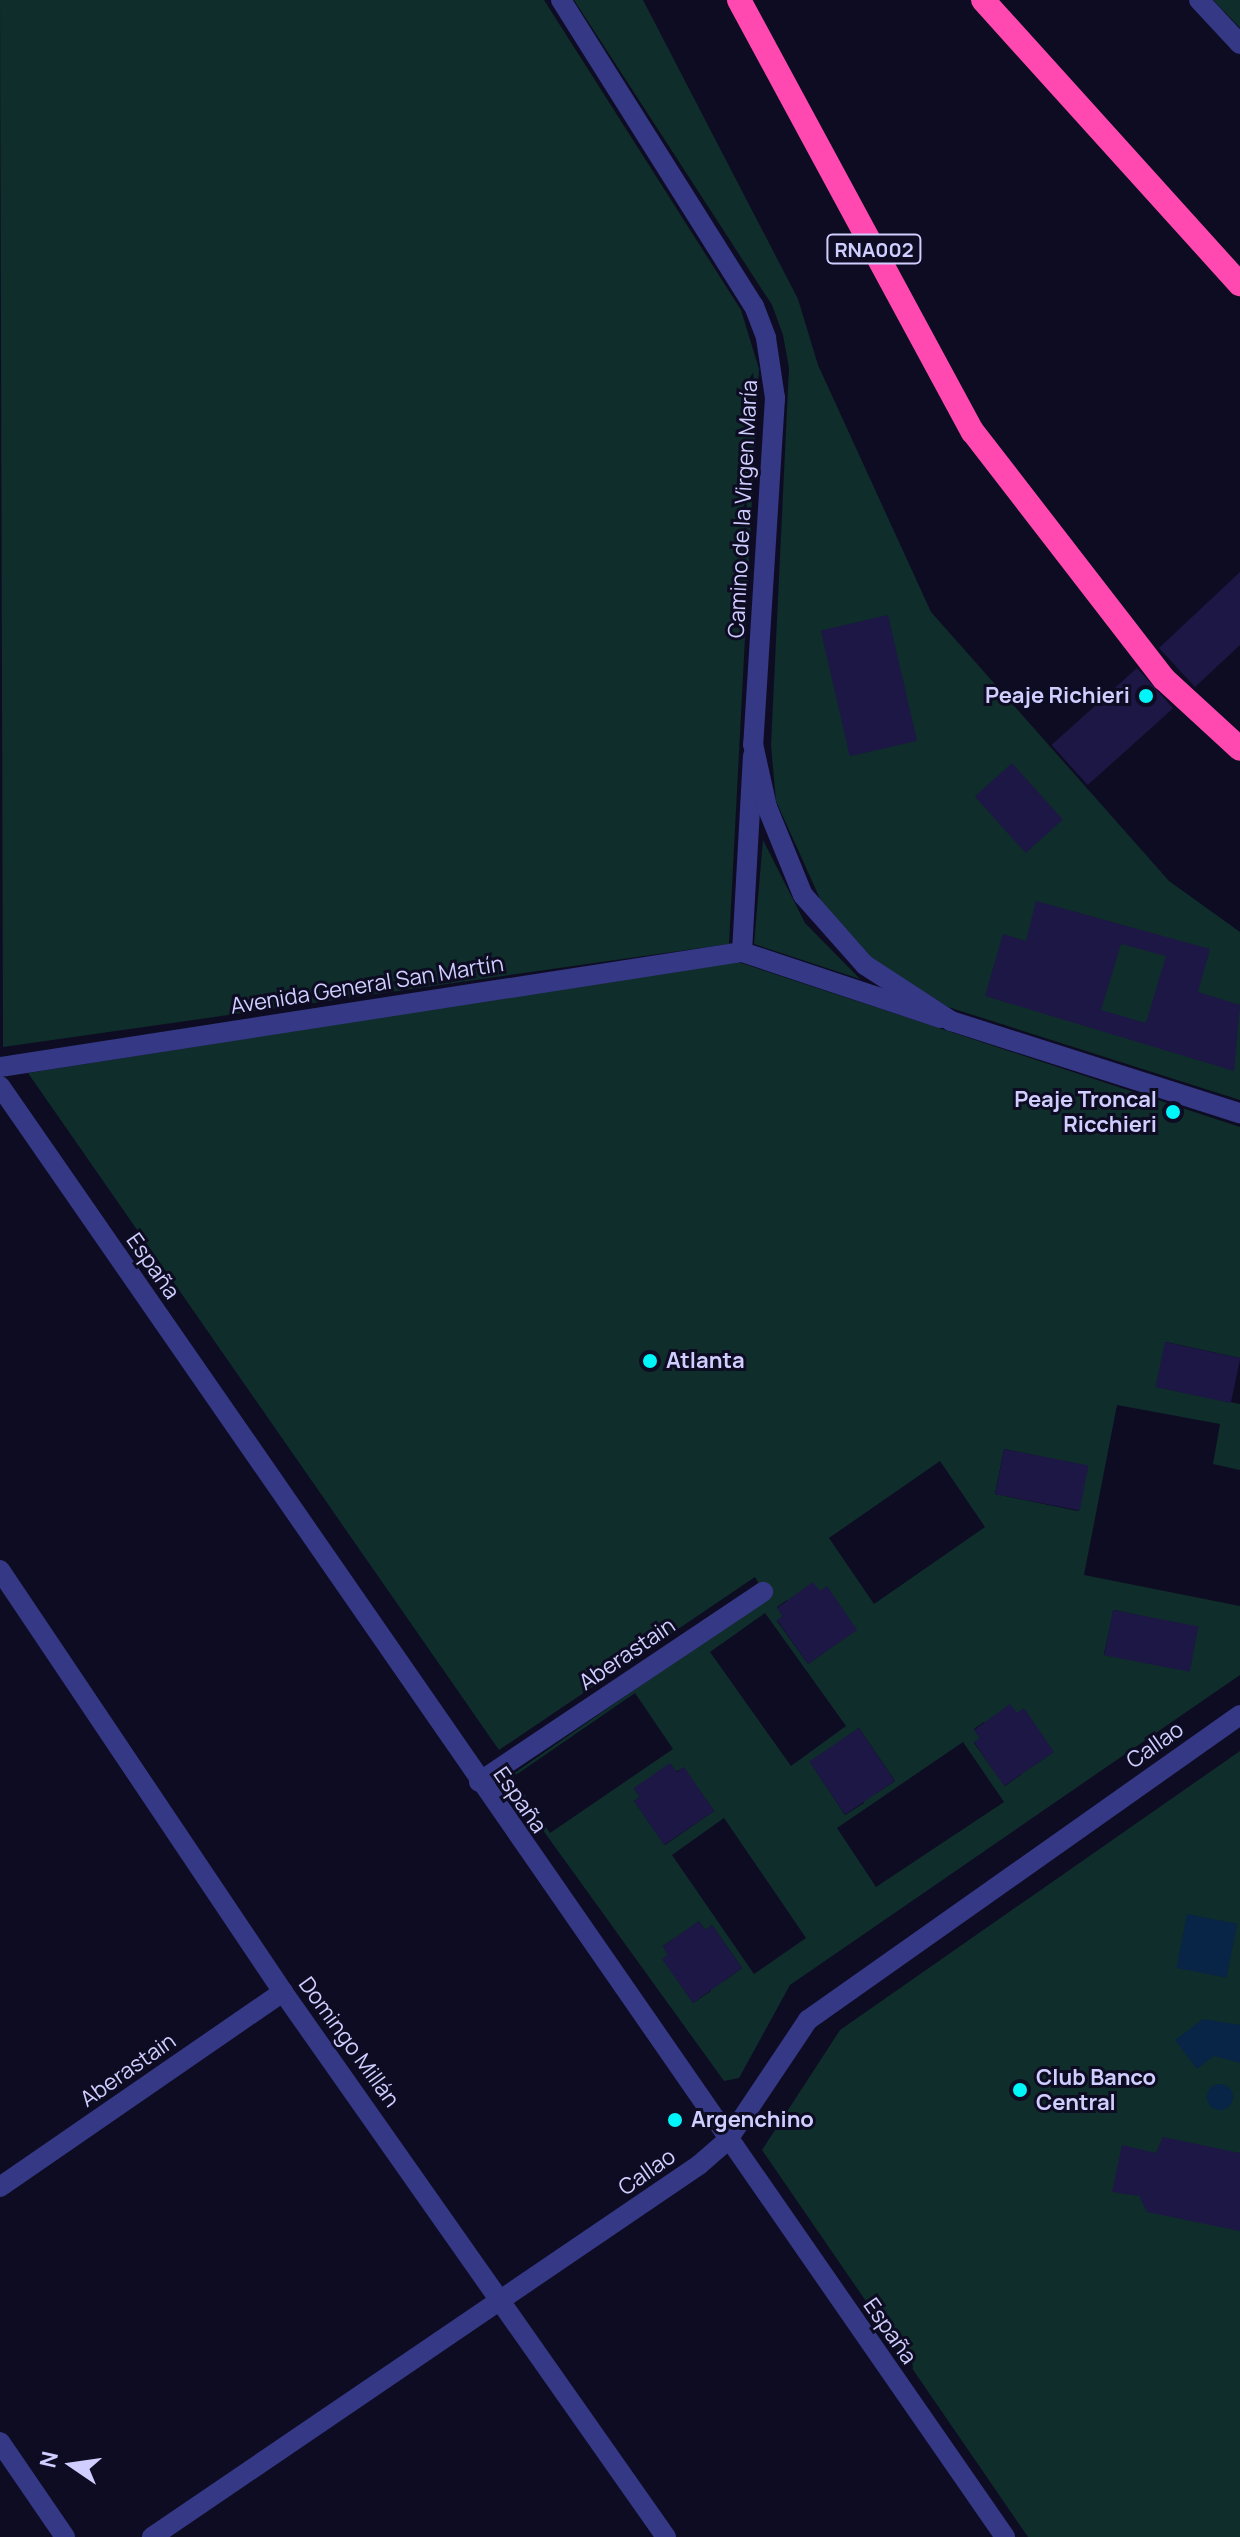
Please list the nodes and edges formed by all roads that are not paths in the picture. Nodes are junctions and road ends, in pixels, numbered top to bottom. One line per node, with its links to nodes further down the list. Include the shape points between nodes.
1 (561, 0): 7 (street, Camino de la Virgen María, via 754,306 770,354 775,398)
2 (739, 0): 8 (highway, RNA002, via 973,432 1164,679)
3 (983, 0): 6 (highway)
4 (1199, 0): 5 (street)
5 (1240, 44)
6 (1240, 284)
7 (753, 744): 9 (street, Camino de la Virgen María); 10 (street, Camino de la Virgen María, via 767,807 803,895 865,965)
8 (1240, 749)
9 (742, 952): 10 (street, Camino de la Virgen María); 11 (street, Avenida General San Martín)
10 (951, 1021): 13 (street, Camino de la Virgen María)
11 (0, 1067)
12 (0, 1086): 17 (street, España)
13 (1240, 1113)
14 (0, 1570): 18 (street, Domingo Millán)
15 (763, 1592): 17 (street, Aberastain)
16 (1240, 1715): 19 (street, Callao, via 808,2020)
17 (479, 1782): 19 (street, España)
18 (283, 1992): 20 (street, Aberastain); 21 (street, Domingo Millán)
19 (727, 2141): 21 (street, Callao); 26 (street, España)
20 (0, 2187)
21 (504, 2300): 24 (street, Callao); 25 (street, Domingo Millán)
22 (0, 2442): 23 (street)
23 (65, 2537)
24 (152, 2537)
25 (666, 2537)
26 (1005, 2537)

